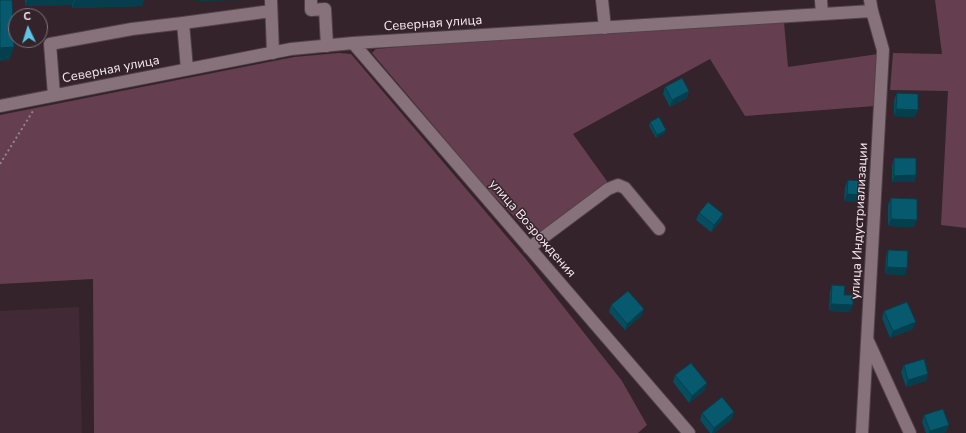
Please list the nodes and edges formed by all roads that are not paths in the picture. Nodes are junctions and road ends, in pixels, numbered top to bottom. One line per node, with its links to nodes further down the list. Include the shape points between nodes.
1 (311, 0): 10 (street, via 311,10 325,9)
2 (602, 0): 8 (street)
3 (821, 0): 6 (street)
4 (271, 5): 7 (street); 11 (street)
5 (871, 6): 6 (street, Северная улица); 17 (street, улица Индустриализации, via 883,50)
6 (822, 14): 8 (street, Северная улица)
7 (183, 23): 12 (street); 13 (street, via 132,29 50,44)
8 (604, 28): 9 (street, Северная улица)
9 (353, 43): 10 (street, Северная улица); 16 (street, улица Возрождения)
10 (327, 46): 11 (street, Северная улица)
11 (273, 53): 12 (street, Северная улица)
12 (187, 70): 13 (street, Северная улица)
13 (54, 95): 14 (street, Северная улица)
14 (0, 106)
15 (659, 229): 16 (street, via 625,188 618,185 608,188)
16 (529, 248): 18 (street, улица Возрождения)
17 (868, 340): 19 (street, улица Индустриализации); 20 (street)
18 (689, 433)
19 (862, 433)
20 (910, 433)

